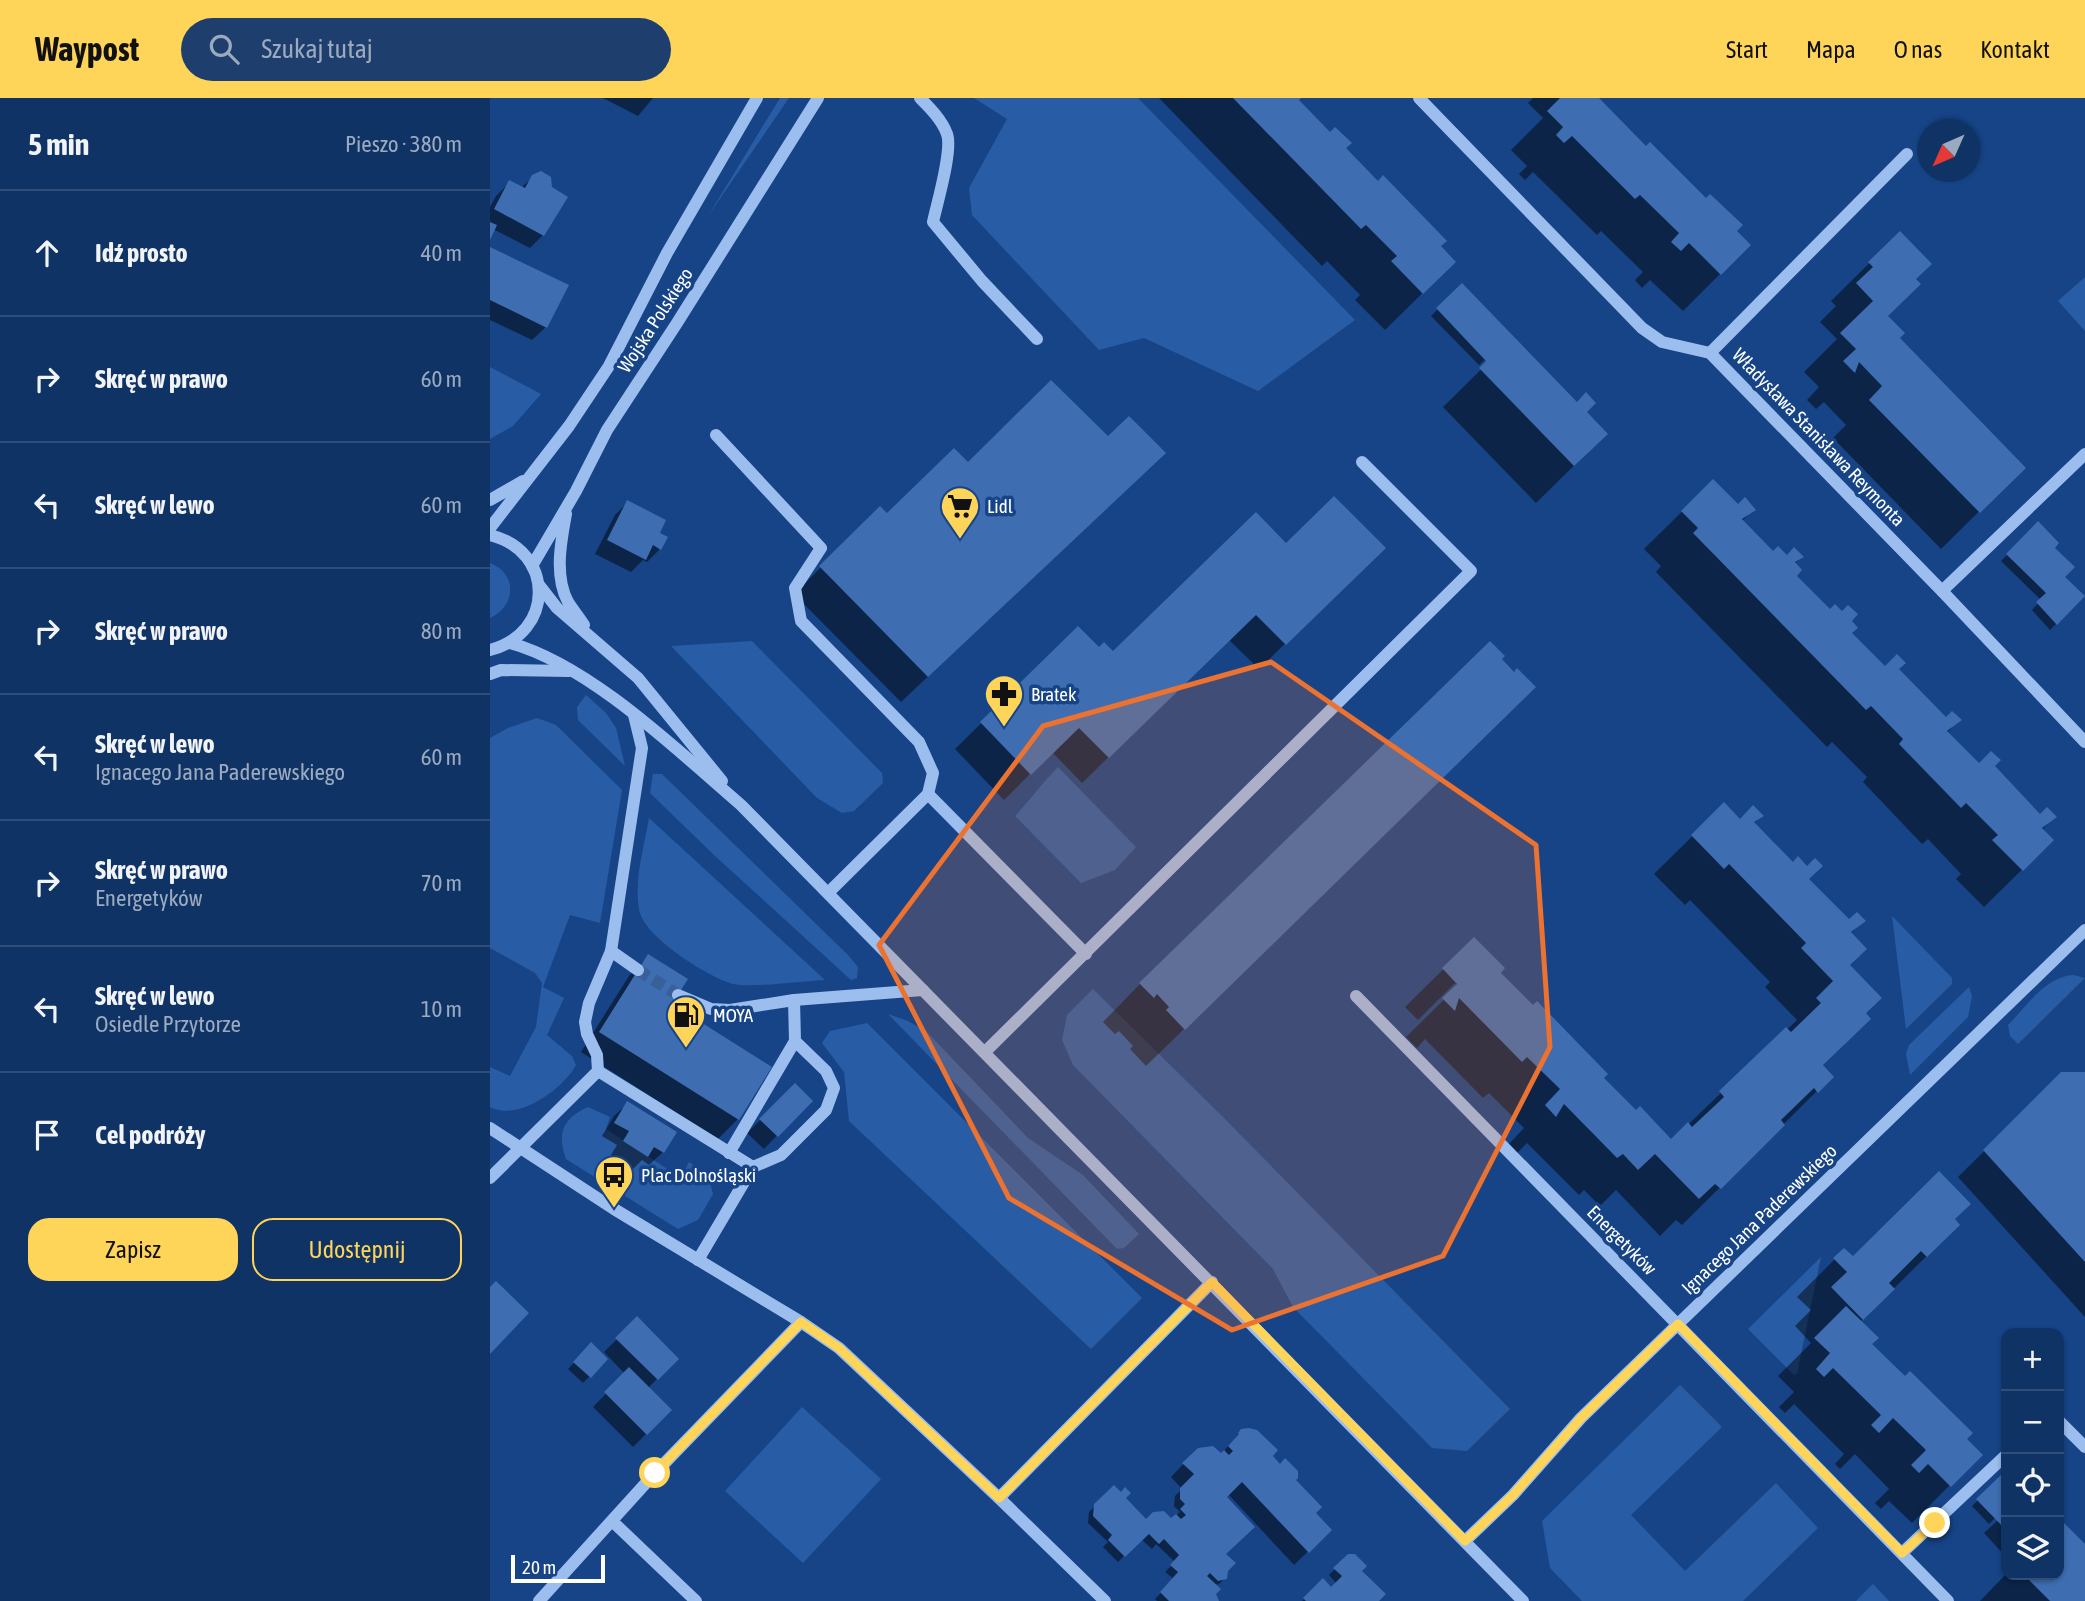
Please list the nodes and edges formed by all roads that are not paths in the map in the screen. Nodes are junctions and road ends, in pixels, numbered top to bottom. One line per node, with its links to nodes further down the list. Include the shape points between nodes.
1 (757, 98): 11 (street, Wojska Polskiego, via 667,253 609,366)
2 (818, 98): 13 (street, Wojska Polskiego, via 607,430)
3 (920, 98): 6 (street, via 948,135 933,222)
4 (1419, 98): 7 (street, Władysława Stanisława Reymonta, via 1643,328 1662,342)
5 (1907, 154): 7 (street)
6 (1037, 339)
7 (1710, 353): 18 (street, Władysława Stanisława Reymonta)
8 (716, 435): 26 (street, via 821,548 795,588 801,621 919,742 933,773)
9 (2085, 454): 18 (street)
10 (1362, 462): 31 (street, via 1471,571)
11 (530, 478): 12 (street); 14 (street, Wojska Polskiego)
12 (490, 500)
13 (568, 504): 16 (street, Wojska Polskiego); 19 (street, via 560,573 567,600)
14 (490, 528)
15 (490, 535): 16 (street, via 521,550)
16 (533, 566): 17 (street)
17 (538, 585): 19 (street); 20 (street, via 533,618)
18 (1942, 591): 25 (street, Władysława Stanisława Reymonta)
19 (594, 640): 27 (street, via 638,678)
20 (510, 643): 21 (street); 22 (street)
21 (490, 650)
22 (571, 671): 23 (street, via 501,670); 24 (street)
23 (490, 674)
24 (634, 715): 27 (street); 30 (street, via 642,748)
25 (2085, 742)
26 (928, 794): 28 (street); 31 (street)
27 (741, 805): 28 (street)
28 (829, 892): 33 (street)
29 (2085, 930): 48 (street, Ignacego Jana Paderewskiego)
30 (611, 951): 32 (street); 39 (street, via 585,1022)
31 (1086, 954): 38 (street)
32 (638, 970)
33 (923, 990): 36 (street); 38 (street)
34 (678, 995): 36 (street, via 721,1009)
35 (1356, 996): 48 (street, Energetyków)
36 (794, 1000): 37 (street)
37 (795, 1041): 42 (street); 43 (street, via 826,1071 834,1088 826,1110 781,1155)
38 (985, 1052): 46 (street)
39 (598, 1071): 41 (street); 42 (street)
40 (490, 1128): 41 (street)
41 (518, 1148): 44 (street); 45 (street)
42 (729, 1153): 43 (street)
43 (753, 1167): 45 (street)
44 (490, 1178)
45 (698, 1259): 47 (street)
46 (1212, 1282): 52 (street); 54 (street)
47 (801, 1322): 52 (street, via 839,1348); 53 (street)
48 (1678, 1324): 54 (street, Ignacego Jana Paderewskiego); 55 (street, Energetyków)
49 (2064, 1426): 50 (street)
50 (2085, 1447)
51 (2001, 1460): 55 (street)
52 (999, 1498): 58 (street)
53 (612, 1521): 56 (street); 57 (street)
54 (1465, 1541): 59 (street)
55 (1902, 1553): 60 (street, Energetyków)
56 (539, 1601)
57 (696, 1601)
58 (1105, 1601)
59 (1523, 1601)
60 (1948, 1601)

